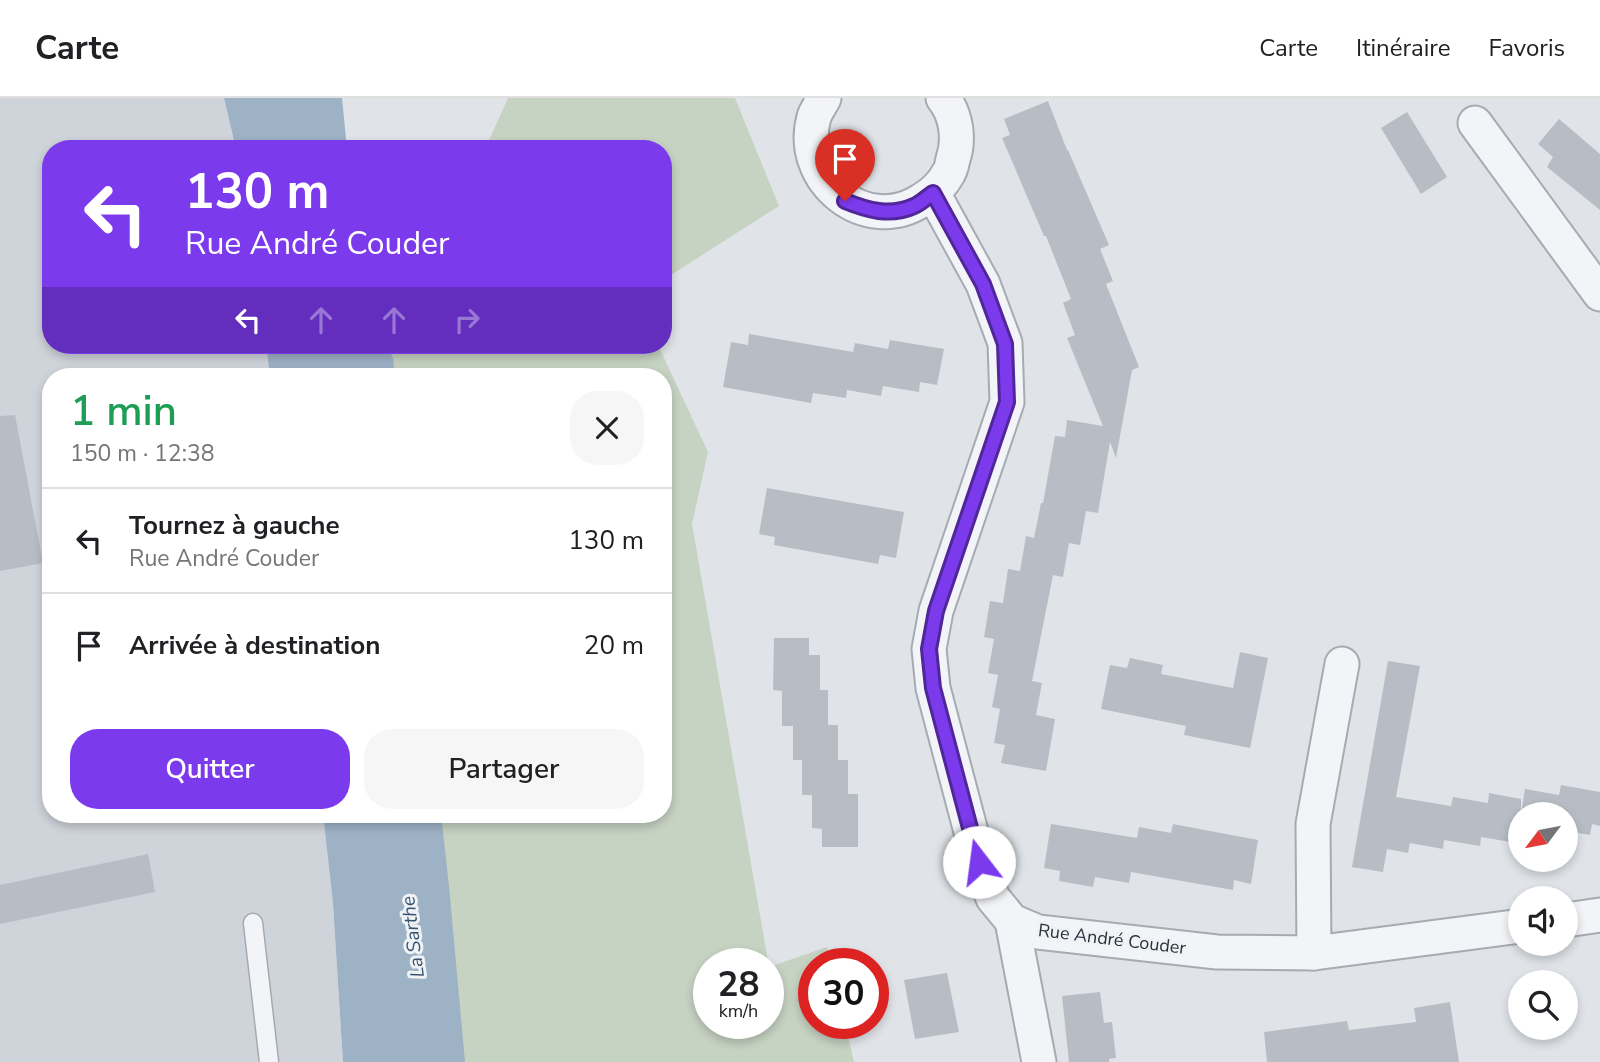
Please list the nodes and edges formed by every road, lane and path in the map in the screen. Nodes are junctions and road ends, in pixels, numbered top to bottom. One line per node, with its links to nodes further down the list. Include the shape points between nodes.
1 (824, 98): 4 (street, via 814,117 811,141 815,164 827,185 845,201 867,210 890,212 913,206)
2 (943, 98): 4 (street, via 956,127 956,151 948,174)
3 (1475, 123): 5 (street)
4 (933, 193): 9 (street, via 983,284 1005,344 1007,402 936,611 929,649 933,688 979,862 993,898)
5 (1600, 294)
6 (1342, 664): 12 (street, via 1313,824)
7 (1600, 915): 8 (street)
8 (1578, 918)
9 (1012, 921): 12 (street, Rue André Couder, via 1038,932 1217,952); 14 (street)
10 (253, 923): 13 (lane)
11 (1508, 928): 12 (street, Rue André Couder)
12 (1314, 953)
13 (269, 1062)
14 (1039, 1062)

